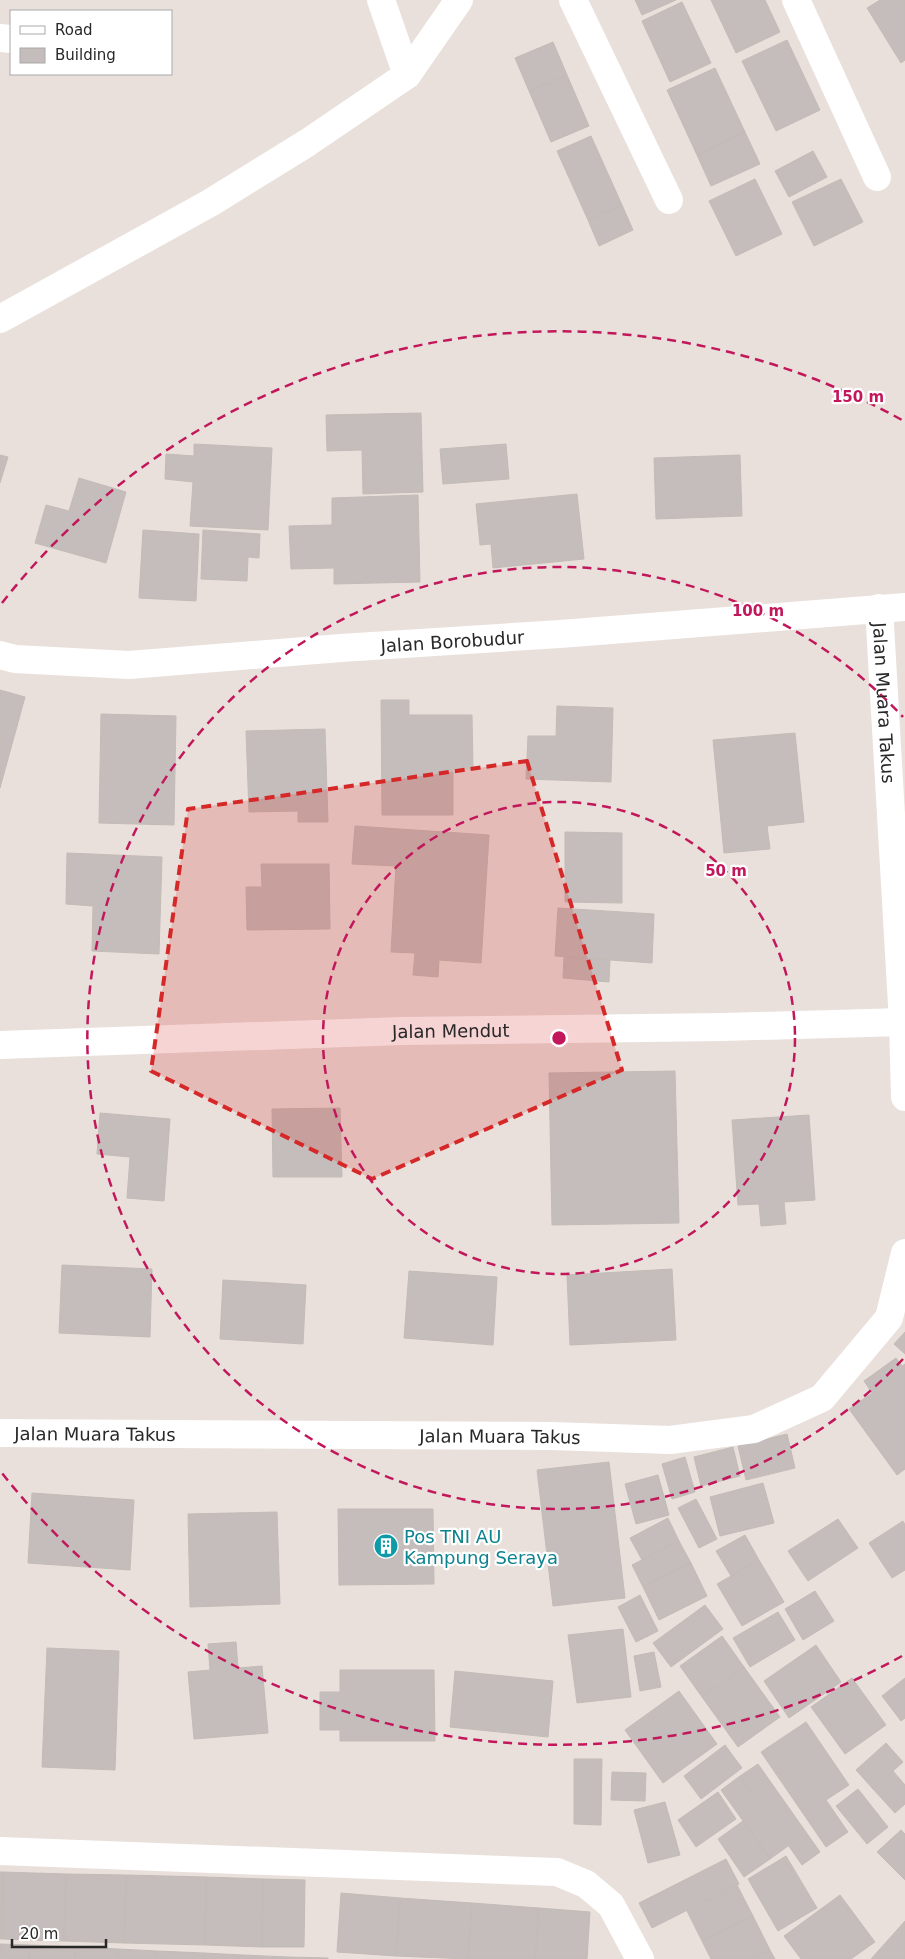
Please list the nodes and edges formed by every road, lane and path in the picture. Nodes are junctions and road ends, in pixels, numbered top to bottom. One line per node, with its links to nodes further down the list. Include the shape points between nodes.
1 (381, 0): 5 (street)
2 (459, 0): 5 (street)
3 (573, 0): 7 (street)
4 (796, 0): 6 (street)
5 (407, 75): 8 (street, via 307,143 210,203)
6 (877, 177)
7 (669, 200)
8 (0, 319)
9 (892, 608): 10 (street, Jalan Borobudur, via 130,665 15,659); 11 (street, Jalan Muara Takus)
10 (0, 654)
11 (903, 1022): 12 (street, Jalan Mendut, via 402,1030); 13 (street, Jalan Muara Takus)
12 (0, 1045)
13 (905, 1098)
14 (905, 1253): 15 (street, Jalan Muara Takus, via 888,1318 822,1398 754,1429 670,1440)
15 (0, 1432)
16 (0, 1852): 17 (street, via 557,1872 586,1884 610,1905)
17 (640, 1959)

